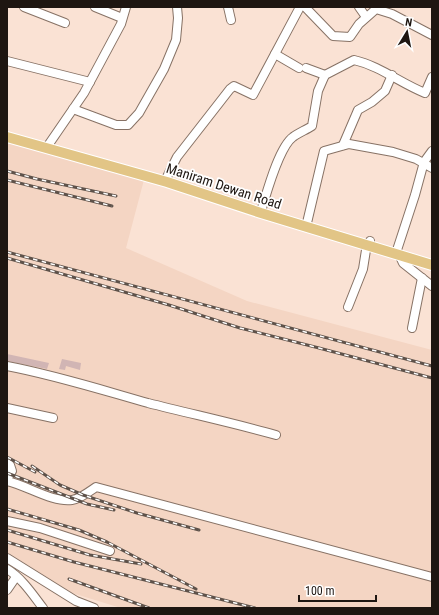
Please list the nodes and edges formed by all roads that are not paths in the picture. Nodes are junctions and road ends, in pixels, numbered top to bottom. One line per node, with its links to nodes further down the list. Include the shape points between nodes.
1 (24, 7): 12 (street)
2 (95, 7): 10 (street)
3 (126, 7): 10 (street)
4 (177, 7): 20 (street, via 176,40 164,69 139,113 128,125 116,126)
5 (228, 7): 11 (street)
6 (300, 7): 14 (street)
7 (305, 7): 9 (street, via 333,36 350,38)
8 (359, 7): 9 (street)
9 (366, 17): 13 (street, via 376,9 392,14)
10 (122, 18): 18 (street)
11 (231, 20)
12 (65, 23)
13 (432, 35)
14 (275, 54): 16 (street, via 303,68); 28 (street, via 253,95 234,86 230,89 177,157)
15 (7, 61): 18 (street)
16 (325, 75): 17 (street, via 354,60 366,62); 30 (street, via 318,91 312,126 292,137 285,145)
17 (392, 75): 19 (street, via 425,93); 23 (street, via 385,91 358,110)
18 (90, 82): 20 (street)
19 (431, 82)
20 (73, 109): 24 (street)
21 (7, 132): 24 (main road, Maniram Dewan Road)
22 (7, 137): 24 (main road, Maniram Dewan Road)
23 (343, 145): 26 (street, via 393,152); 31 (street, via 324,151)
24 (49, 147): 28 (main road, Maniram Dewan Road)
25 (432, 151): 26 (street)
26 (424, 162): 27 (street); 33 (street)
27 (432, 168)
28 (166, 179): 29 (main road, Maniram Dewan Road)
29 (204, 191): 30 (main road, Maniram Dewan Road); 31 (main road, Maniram Dewan Road)
30 (262, 208): 31 (main road, Maniram Dewan Road)
31 (307, 224): 32 (main road, Maniram Dewan Road)
32 (369, 243): 33 (main road, Maniram Dewan Road); 38 (street, via 363,269)
33 (398, 252): 34 (main road, Maniram Dewan Road); 35 (main road, Maniram Dewan Road); 36 (street, via 403,263)
34 (432, 260)
35 (432, 265)
36 (422, 278): 37 (street); 39 (street)
37 (432, 286)
38 (348, 307)
39 (412, 328)
40 (7, 366): 43 (street)
41 (7, 408): 42 (street)
42 (53, 418)
43 (276, 434)
44 (7, 463): 45 (street, via 12,471)
45 (7, 480): 51 (street, via 57,499 71,500 96,487)
46 (7, 521): 47 (street, via 40,528)
47 (110, 551)
48 (7, 558): 54 (street, via 76,601)
49 (7, 569): 50 (street)
50 (16, 576): 52 (street); 53 (street)
51 (432, 577)
52 (7, 590)
53 (43, 608)
54 (94, 608)

